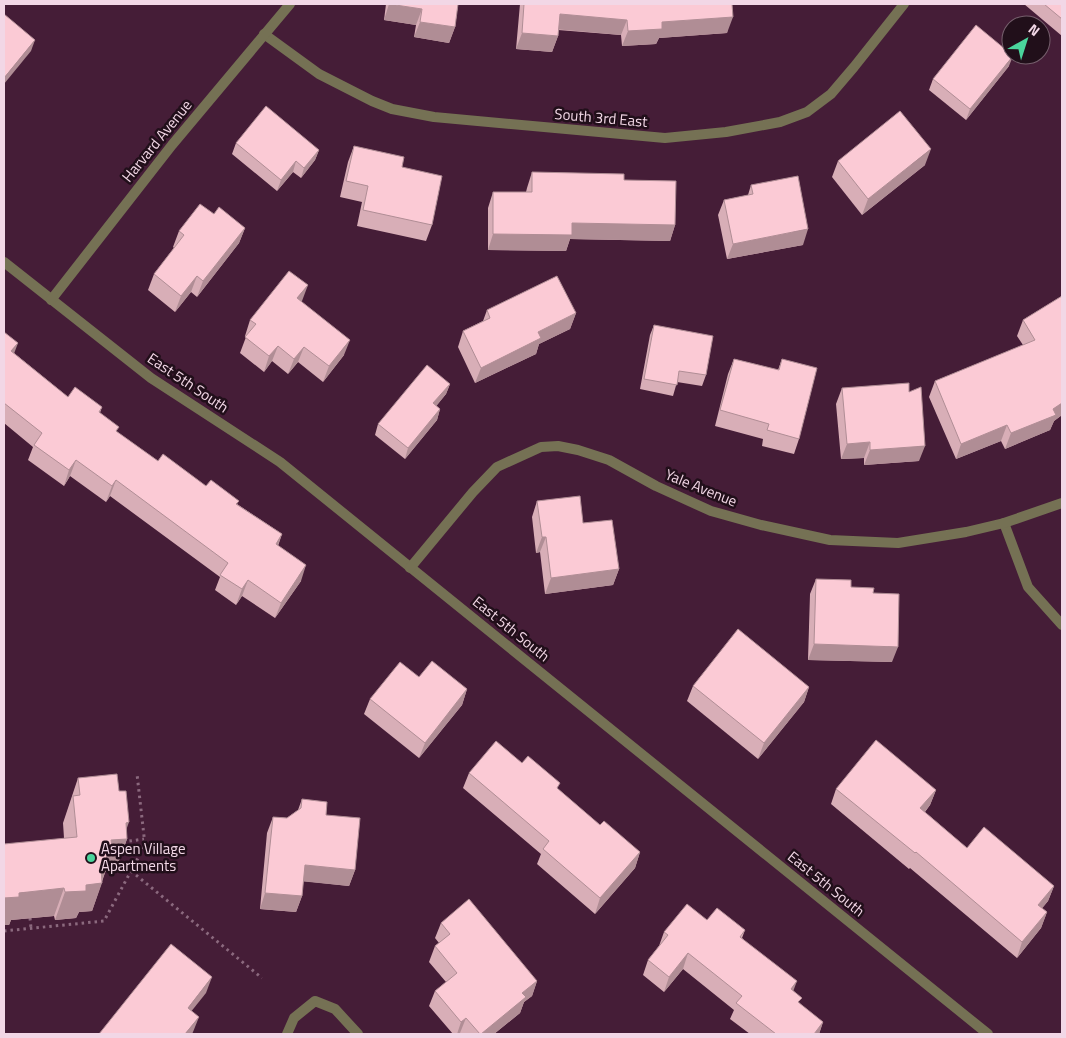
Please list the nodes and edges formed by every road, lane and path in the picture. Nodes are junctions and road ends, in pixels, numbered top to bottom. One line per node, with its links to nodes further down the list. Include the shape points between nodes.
1 (290, 4): 3 (street, Harvard Avenue)
2 (904, 4): 3 (street, South 3rd East, via 831,94 807,112 780,122 726,132 665,138 434,117 392,109 319,74)
3 (264, 34): 5 (street, Harvard Avenue, via 172,144)
4 (4, 262): 5 (street, East 5th South)
5 (51, 300): 8 (street, East 5th South, via 152,378 280,462)
6 (1062, 503): 7 (street, Yale Avenue)
7 (1004, 522): 8 (street, Yale Avenue, via 898,543 830,540 711,511 609,460 558,446 541,447 497,467); 9 (street, via 1028,587)
8 (410, 568): 20 (street, East 5th South)
9 (1062, 625)
10 (136, 774): 11 (path)
11 (144, 839): 12 (path); 13 (path, via 145,845)
12 (118, 842)
13 (131, 871): 15 (path, via 104,921); 17 (path)
14 (30, 918): 15 (path)
15 (31, 928): 16 (path)
16 (4, 931)
17 (262, 978)
18 (287, 1034): 19 (street, via 294,1018 315,1001 335,1009)
19 (358, 1034)
20 (988, 1034)

